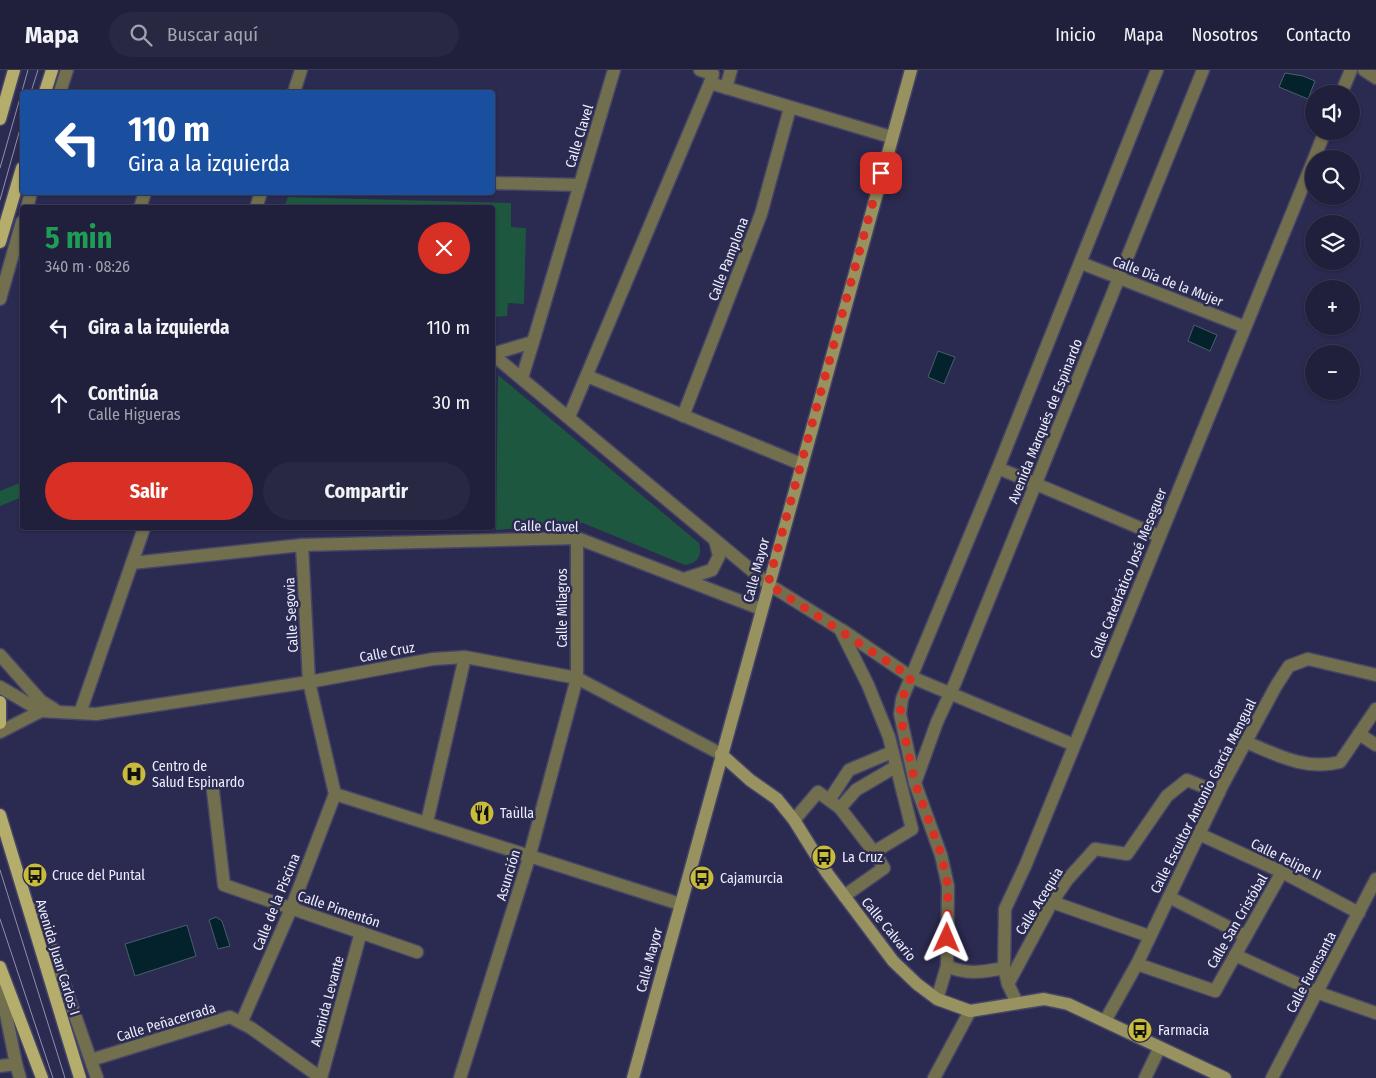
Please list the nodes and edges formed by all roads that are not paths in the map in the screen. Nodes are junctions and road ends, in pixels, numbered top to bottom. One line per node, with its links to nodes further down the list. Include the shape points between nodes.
1 (14, 70): 21 (main road)
2 (52, 70): 17 (main road)
3 (67, 70): 18 (street)
4 (301, 70): 19 (street)
5 (614, 70): 26 (street, Calle Clavel)
6 (700, 70): 14 (street, via 713,74)
7 (731, 70): 16 (street)
8 (911, 70): 22 (main road, Calle Mayor)
9 (1156, 70): 29 (street, Avenida Marqués de Espinardo)
10 (1203, 70): 30 (street, Avenida Marqués de Espinardo)
11 (1351, 70): 15 (street)
12 (1364, 70): 13 (street)
13 (1376, 78)
14 (710, 83): 16 (street); 36 (street)
15 (1345, 85)
16 (726, 88): 20 (street)
17 (46, 90)
18 (61, 90)
19 (295, 90)
20 (790, 108): 22 (street); 38 (street, Calle Pamplona, via 761,214)
21 (0, 119)
22 (891, 137): 40 (main road, Calle Mayor)
23 (20, 175): 28 (main road)
24 (1305, 181): 32 (street, Calle Catedrático José Meseguer)
25 (495, 183): 26 (street)
26 (580, 186): 33 (street, Calle Clavel)
27 (20, 229): 31 (street)
28 (0, 242)
29 (1081, 263): 30 (street, Calle Día de la Mujer); 41 (street, Avenida Marqués de Espinardo)
30 (1119, 278): 32 (street, Calle Día de la Mujer); 42 (street, Avenida Marqués de Espinardo)
31 (0, 299)
32 (1245, 327): 44 (street, Calle Catedrático José Meseguer)
33 (533, 342): 34 (street); 37 (street, Calle Clavel)
34 (495, 353)
35 (495, 356): 37 (street)
36 (587, 376): 38 (street); 39 (street)
37 (522, 378): 39 (street)
38 (683, 416): 40 (street)
39 (569, 417): 46 (street)
40 (801, 464): 50 (main road, Calle Mayor)
41 (998, 468): 42 (street); 56 (street, Avenida Marqués de Espinardo)
42 (1036, 485): 44 (street); 60 (street, Avenida Marqués de Espinardo)
43 (143, 530): 48 (street)
44 (1159, 536): 70 (street, Calle Catedrático José Meseguer)
45 (577, 538): 47 (street, Calle Clavel); 49 (street, Calle Clavel); 57 (street, Calle Milagros)
46 (715, 540): 49 (street, via 719,556 712,570); 50 (street)
47 (302, 545): 48 (street, Calle Clavel); 58 (street, Calle Segovia)
48 (132, 563): 65 (street)
49 (684, 579): 51 (street, Calle Clavel)
50 (768, 584): 51 (main road, Calle Mayor); 52 (street)
51 (761, 609): 73 (main road, Calle Mayor)
52 (840, 629): 56 (street); 72 (street, via 868,685)
53 (0, 655): 64 (street, via 41,701)
54 (466, 657): 57 (street, Calle Cruz); 58 (street, Calle Cruz, via 433,659); 83 (street)
55 (1376, 675): 69 (street, Calle Escultor Antonio García Mengual, via 1308,659 1289,666)
56 (911, 677): 60 (street); 75 (street, Avenida Marqués de Espinardo, via 900,714)
57 (576, 678): 73 (street, Calle Cruz); 86 (street, Asunción)
58 (309, 682): 65 (street, Calle Cruz, via 96,714); 78 (street, Calle Segovia)
59 (0, 687): 63 (street)
60 (951, 694): 70 (street); 75 (street, Avenida Marqués de Espinardo)
61 (0, 702): 66 (main road)
62 (1376, 709): 68 (street)
63 (41, 711): 64 (street, Calle Cruz); 67 (street)
64 (59, 712): 65 (street, Calle Cruz)
65 (80, 713)
66 (0, 723)
67 (0, 732)
68 (1359, 734): 69 (street, via 1340,762 1324,766 1289,761); 71 (street)
69 (1246, 742): 77 (street, Calle Escultor Antonio García Mengual)
70 (1074, 745): 104 (street, Calle Catedrático José Meseguer, via 1006,909)
71 (1376, 745)
72 (892, 752): 74 (street); 79 (street, via 849,770)
73 (721, 754): 82 (main road, Calle Calvario, via 777,799); 93 (main road, Calle Mayor)
74 (895, 767): 80 (street, via 856,790); 85 (street, via 912,829)
75 (915, 783): 102 (street, Avenida Marqués de Espinardo, via 941,854 948,886)
76 (214, 791): 94 (street, Calle Pimentón, via 224,886)
77 (1219, 793): 84 (street, Calle Escultor Antonio García Mengual); 92 (street, Calle Acequia, via 1187,780 1167,796 1127,854 1095,849)
78 (335, 794): 83 (street); 94 (street, Calle de la Piscina)
79 (830, 799): 80 (street); 82 (street, via 818,792)
80 (840, 808): 85 (street)
81 (0, 815): 89 (main road, Avenida Juan Carlos I)
82 (794, 820): 90 (main road, Calle Calvario)
83 (427, 822): 86 (street)
84 (1200, 834): 87 (street, Calle Felipe II); 91 (street, Calle Escultor Antonio García Mengual)
85 (874, 852): 90 (street, via 884,868)
86 (529, 858): 93 (street); 123 (street, Asunción)
87 (1282, 872): 95 (street, Calle Felipe II); 98 (street, Calle San Cristóbal)
88 (1375, 885): 95 (street, Calle Fuensanta)
89 (22, 888): 115 (street, via 50,944); 120 (main road, Avenida Juan Carlos I)
90 (844, 896): 108 (main road, Calle Calvario, via 893,961)
91 (1169, 897): 97 (street, Calle Escultor Antonio García Mengual); 98 (street)
92 (1052, 902): 97 (street); 106 (street, Calle Acequia)
93 (680, 904): 124 (main road, Calle Mayor)
94 (291, 909): 96 (street, Calle Pimentón); 113 (street, Calle de la Piscina)
95 (1359, 913): 107 (street, Calle Fuensanta)
96 (361, 932): 99 (street, Calle Pimentón); 122 (street, Avenida Levante)
97 (1149, 936): 101 (street, Calle Escultor Antonio García Mengual)
98 (1246, 936): 100 (street, Calle San Cristóbal)
99 (417, 952)
100 (1235, 955): 101 (street, Calle San Cristóbal, via 1214,991); 107 (street)
101 (1137, 964): 112 (street, Calle Escultor Antonio García Mengual)
102 (947, 966): 104 (street, via 960,972); 108 (street, Avenida Marqués de Espinardo)
103 (0, 967): 119 (main road)
104 (1004, 968): 106 (street, Calle Catedrático José Meseguer)
105 (0, 984): 116 (street)
106 (1008, 984): 109 (street, Calle Catedrático José Meseguer)
107 (1316, 992): 111 (street); 128 (street, Calle Fuensanta)
108 (937, 999): 110 (main road, Calle Calvario)
109 (1017, 1003): 110 (main road, Calle Calvario); 112 (main road, Calle Calvario, via 1044,999 1068,1004)
110 (970, 1011): 125 (street)
111 (1376, 1013)
112 (1105, 1021): 114 (main road, Calle Calvario)
113 (242, 1022): 115 (street, Calle Peñacerrada, via 230,1017); 122 (street)
114 (1159, 1049): 126 (street); 127 (main road, Calle Calvario)
115 (91, 1060): 121 (street)
116 (16, 1064): 117 (street); 118 (street)
117 (0, 1066)
118 (20, 1078)
119 (42, 1078)
120 (80, 1078)
121 (97, 1078)
122 (321, 1078)
123 (460, 1078)
124 (633, 1078)
125 (934, 1078)
126 (1144, 1078)
127 (1224, 1078)
128 (1272, 1078)

